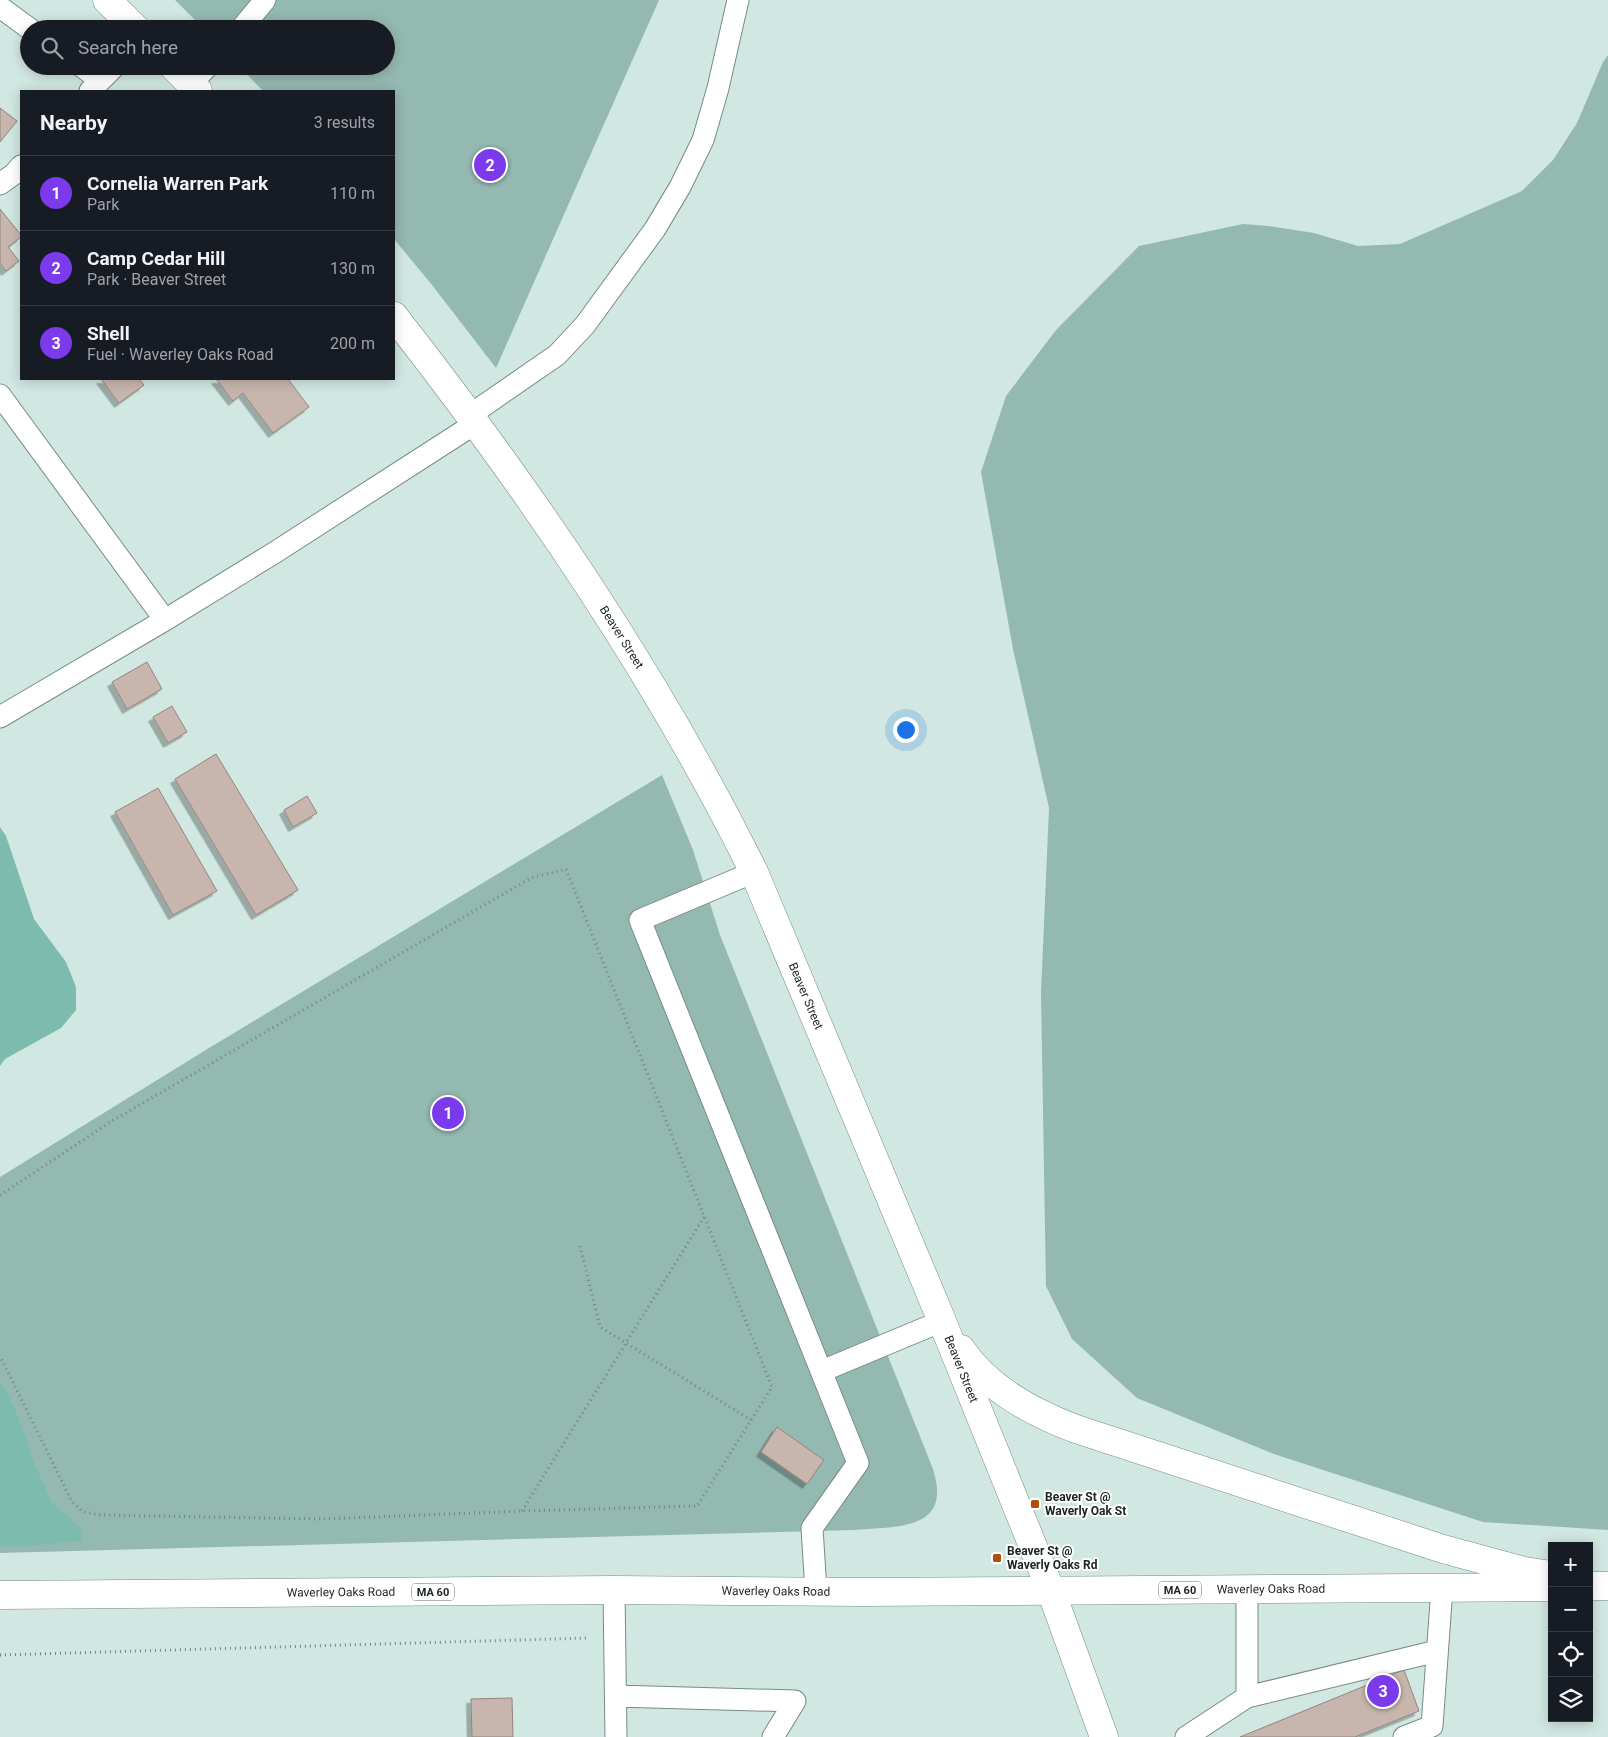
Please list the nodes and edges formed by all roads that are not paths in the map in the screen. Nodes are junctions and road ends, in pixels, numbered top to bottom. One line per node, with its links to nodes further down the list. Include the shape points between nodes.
1 (107, 0): 5 (main road)
2 (265, 0): 6 (lane)
3 (738, 0): 12 (lane, via 703,140 655,229 566,346)
4 (0, 7): 7 (lane)
5 (127, 20)
6 (249, 20)
7 (20, 22)
8 (20, 167): 9 (lane)
9 (0, 184)
10 (395, 317): 12 (main road, Beaver Street)
11 (0, 395): 13 (lane)
12 (473, 419): 13 (lane, via 307,532); 15 (main road, Beaver Street, via 560,542 642,670 692,754)
13 (165, 620): 14 (lane)
14 (0, 717)
15 (754, 872): 16 (main road, Beaver Street); 17 (lane, via 640,920)
16 (942, 1321): 17 (lane); 18 (main road, via 980,1372 1002,1391 1049,1419 1443,1549); 28 (main road, Beaver Street)
17 (822, 1371): 27 (lane, via 858,1463 812,1528)
18 (1548, 1574)
19 (1593, 1580): 20 (main road)
20 (1608, 1582)
21 (1593, 1586): 22 (main road)
22 (1608, 1586)
23 (1548, 1587): 24 (main road, Waverley Oaks Road / MA 60)
24 (1442, 1588): 25 (main road, Waverley Oaks Road / MA 60); 30 (lane)
25 (1247, 1589): 28 (main road, Waverley Oaks Road / MA 60); 32 (lane)
26 (614, 1590): 27 (main road, Waverley Oaks Road / MA 60); 29 (main road, Waverley Oaks Road / MA 60); 31 (lane)
27 (816, 1591): 28 (main road, Waverley Oaks Road / MA 60)
28 (1051, 1591): 35 (main road, Beaver Street)
29 (0, 1595)
30 (1437, 1651): 32 (lane); 37 (lane, via 1432,1726)
31 (616, 1696): 33 (lane); 34 (lane, via 795,1701)
32 (1247, 1697): 36 (lane)
33 (616, 1737)
34 (774, 1737)
35 (1104, 1737)
36 (1186, 1737)
37 (1404, 1737)

